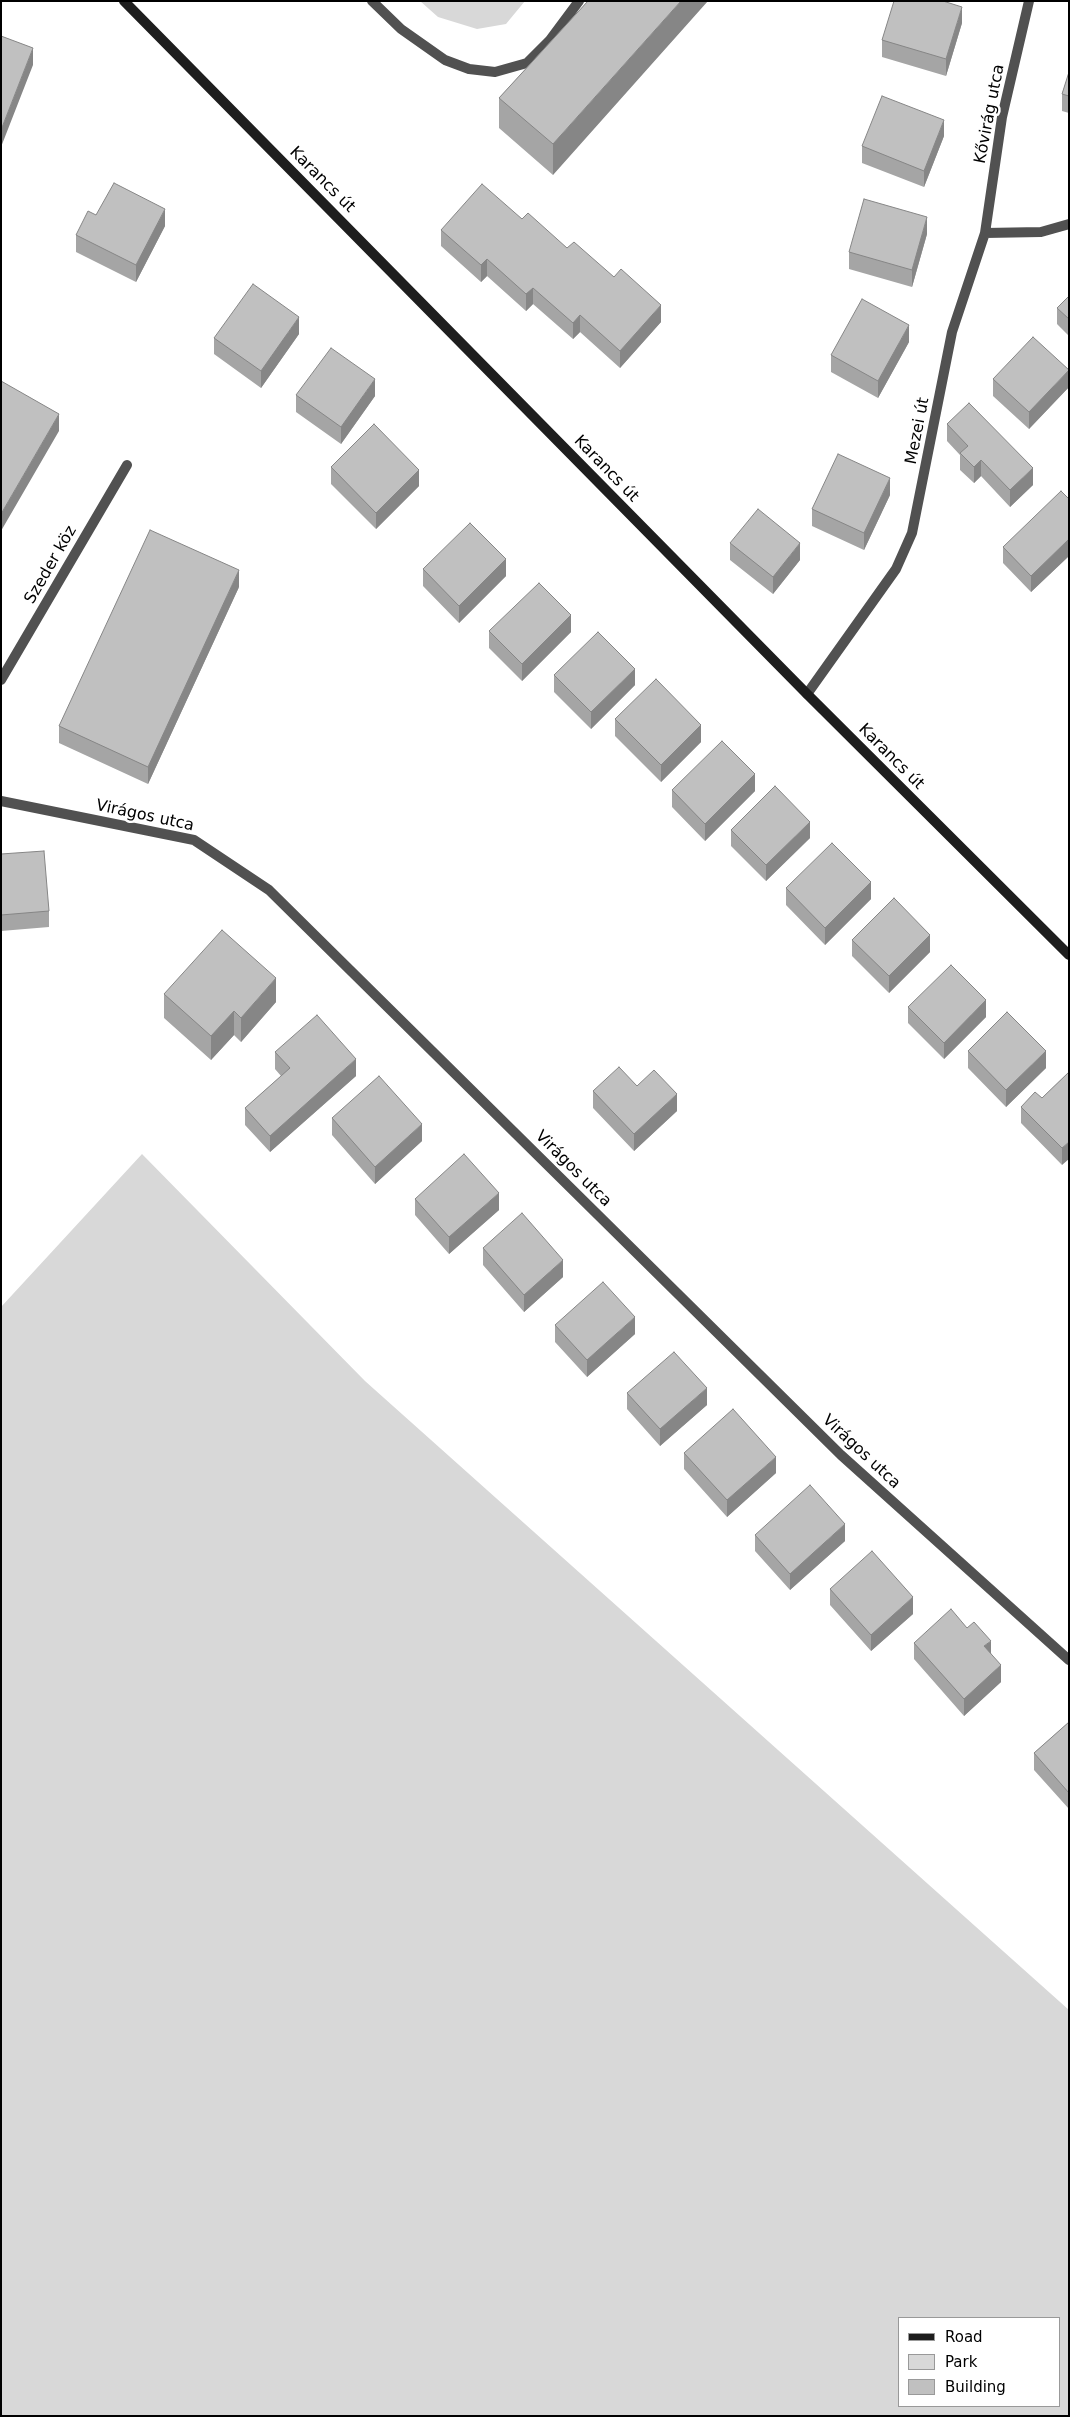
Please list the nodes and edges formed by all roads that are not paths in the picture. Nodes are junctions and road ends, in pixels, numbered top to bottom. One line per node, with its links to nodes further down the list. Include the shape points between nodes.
1 (124, 1): 9 (main road, Karancs út)
2 (372, 1): 3 (street, via 401,29 444,60 469,69 495,72 527,63 550,40)
3 (579, 1)
4 (1029, 1): 6 (street, Kővirág utca, via 1002,117)
5 (1069, 224): 6 (street, via 1041,232)
6 (985, 233): 9 (street, Mezei út, via 952,332 912,534 896,569)
7 (128, 465): 8 (street, Szeder köz)
8 (1, 680)
9 (807, 694): 11 (main road, Karancs út)
10 (1, 800): 12 (street, Virágos utca, via 194,840 269,890 841,1455)
11 (1069, 955)
12 (1069, 1660)

